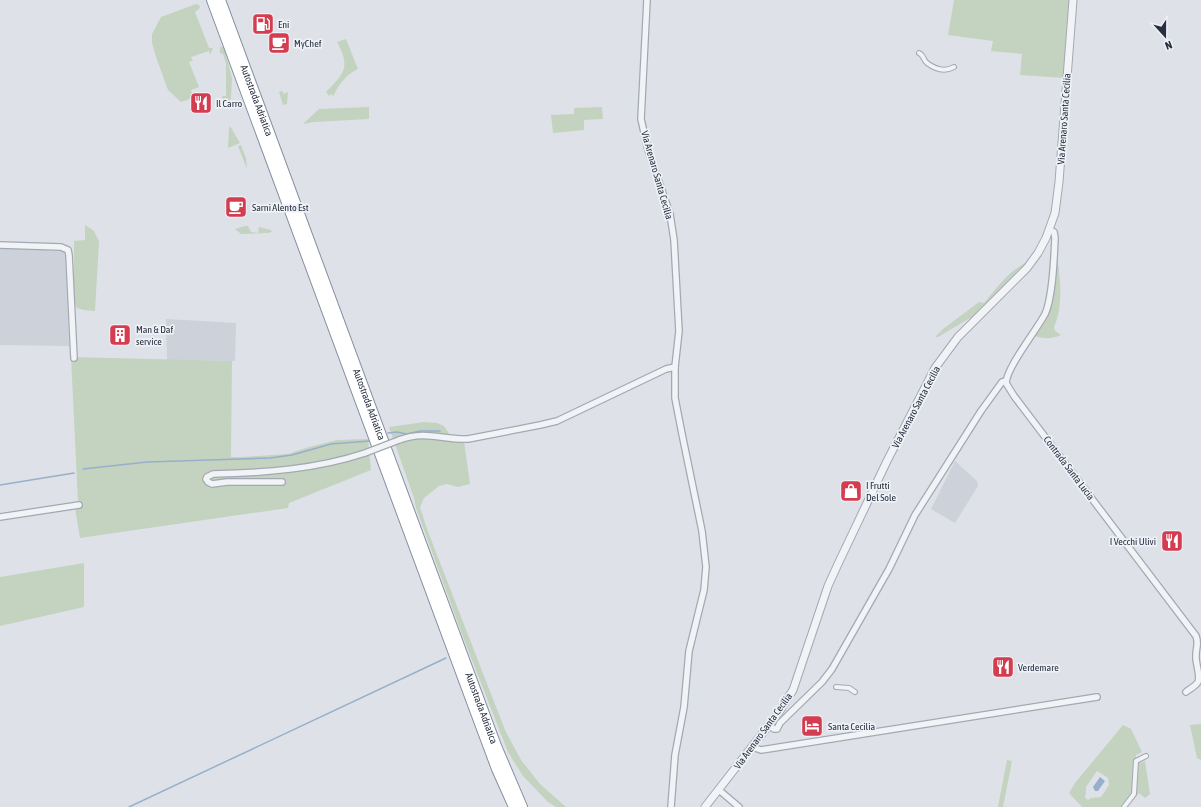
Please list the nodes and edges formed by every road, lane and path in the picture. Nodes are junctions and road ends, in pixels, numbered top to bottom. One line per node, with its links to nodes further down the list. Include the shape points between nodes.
1 (212, 0): 19 (highway, Autostrada Adriatica)
2 (220, 0): 26 (highway, Autostrada Adriatica, via 493,739)
3 (647, 0): 10 (street, Via Arenaro Santa Cecilia, via 641,119 648,150 670,214 674,240 679,330)
4 (1072, 0): 7 (street, Via Arenaro Santa Cecilia, via 1059,182)
5 (919, 53): 6 (street, via 927,63 944,70)
6 (954, 67)
7 (1050, 230): 11 (street, via 1054,232 1055,238 1048,306 1008,372); 20 (street, Via Arenaro Santa Cecilia, via 1032,262 958,337 935,368 887,461 828,586 793,690)
8 (0, 245): 9 (street, via 60,247 68,250)
9 (74, 358)
10 (675, 367): 12 (street, bridge, via 666,368 557,421 540,426 468,440 429,435 412,437 328,463 278,471 213,474 206,478 212,484); 27 (street, Via Arenaro Santa Cecilia, via 675,398 702,531 706,567 704,590 689,651)
11 (1006, 381): 17 (street, Contrada Santa Lucia, via 1014,396 1196,636 1199,676 1195,686); 20 (street, via 1002,382 981,411 915,514 889,569 832,669 777,729)
12 (282, 482)
13 (80, 504): 14 (street)
14 (0, 517)
15 (836, 687): 16 (street, via 849,688)
16 (855, 692)
17 (1186, 692)
18 (1097, 698): 21 (street, via 761,750)
19 (475, 710): 24 (highway, via 473,718); 25 (highway, Autostrada Adriatica)
20 (769, 725): 21 (street, Via Arenaro Santa Cecilia)
21 (752, 747): 23 (street, Via Arenaro Santa Cecilia)
22 (1146, 756): 30 (street, via 1136,761 1134,794)
23 (719, 790): 28 (street, Via Arenaro Santa Cecilia); 29 (street)
24 (507, 807)
25 (514, 807)
26 (522, 807)
27 (671, 807)
28 (705, 807)
29 (739, 807)
30 (1124, 807)

